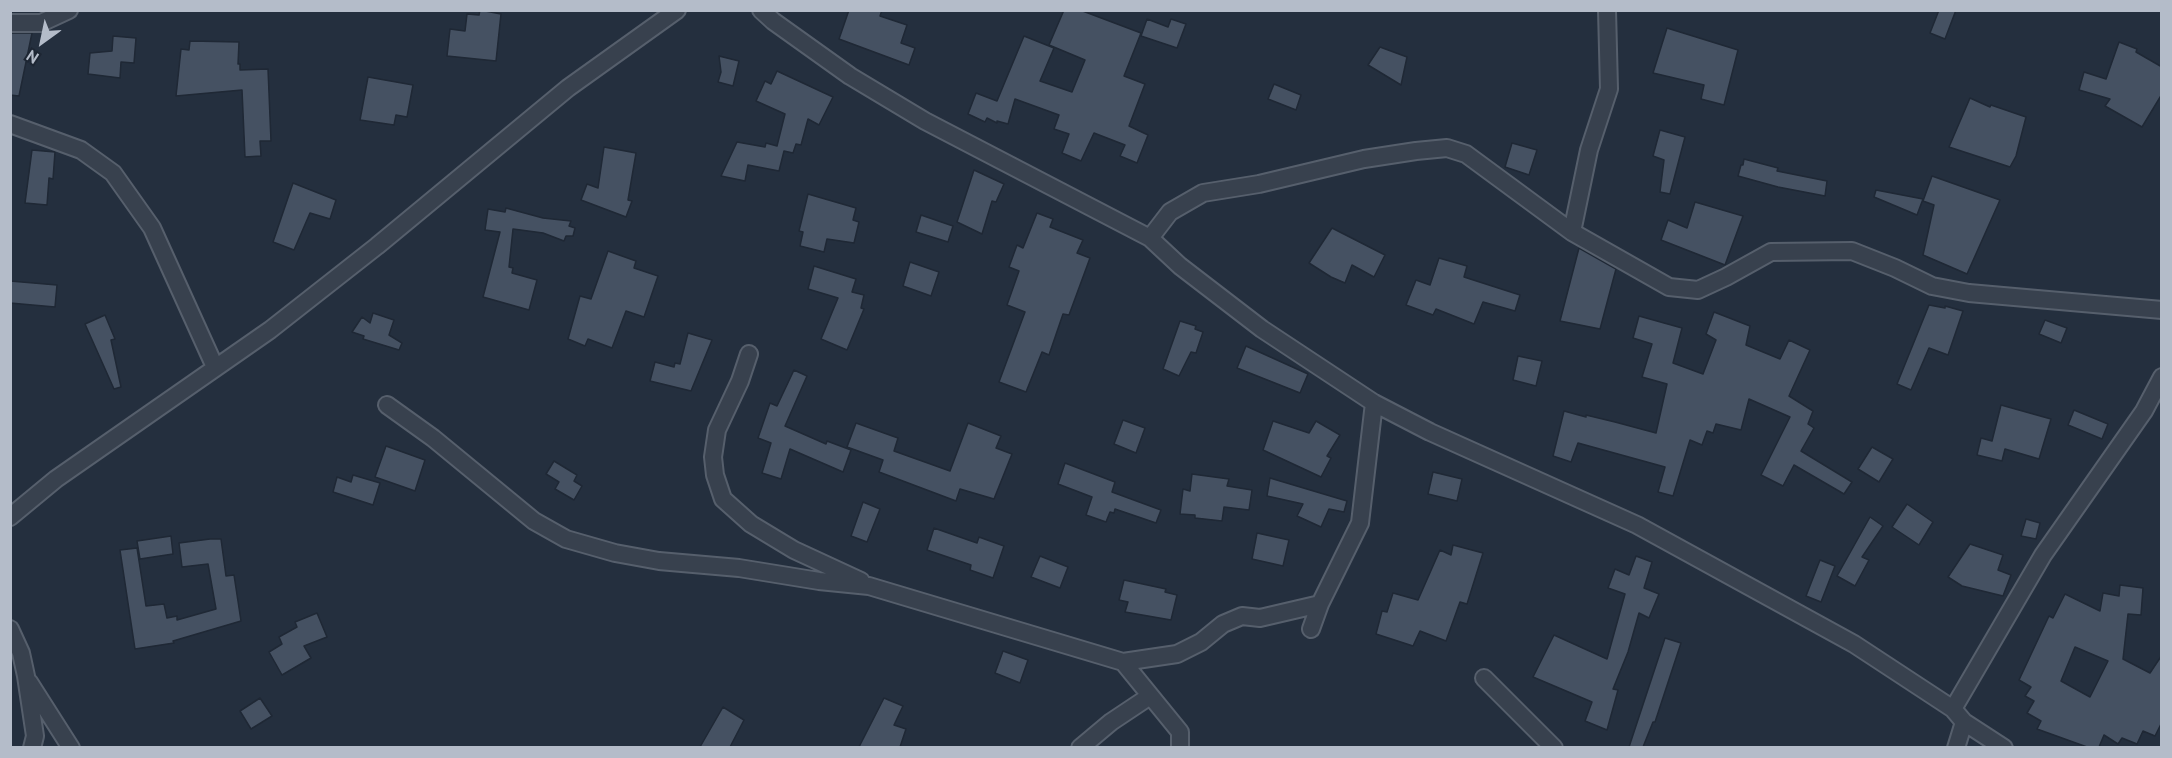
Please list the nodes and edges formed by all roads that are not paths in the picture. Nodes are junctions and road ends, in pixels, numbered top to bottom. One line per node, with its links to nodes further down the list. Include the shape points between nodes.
1 (69, 10): 5 (street, via 41,23)
2 (677, 10): 11 (street, via 568,88 368,253 270,330)
3 (761, 10): 8 (street, via 850,76 925,121)
4 (1607, 10): 7 (street, via 1609,89 1589,150)
5 (10, 23)
6 (10, 124): 11 (street, via 81,150 113,173 152,228)
7 (1572, 232): 8 (street, via 1466,154 1447,148 1364,159 1203,193 1170,212); 9 (street, via 1669,287 1698,290 1770,252 1852,251 1932,286 1969,293)
8 (1150, 238): 13 (street, via 1262,329)
9 (2162, 310)
10 (749, 354): 16 (street, via 717,430 713,457 723,499 751,524 794,550)
11 (215, 367): 15 (street, via 56,478)
12 (2162, 377): 24 (street, via 2144,411 2043,555)
13 (1374, 403): 17 (street, via 1360,523); 24 (street, via 1637,525 1854,644)
14 (387, 405): 16 (street, via 534,521 566,539 659,561)
15 (10, 518)
16 (870, 586): 20 (street)
17 (1320, 604): 19 (street); 20 (street, via 1260,618 1242,616 1177,654)
18 (10, 629): 21 (street)
19 (1311, 629)
20 (1123, 662): 23 (street)
21 (26, 676): 25 (street, via 35,736); 26 (street)
22 (1485, 678): 29 (street)
23 (1150, 696): 27 (street); 28 (street, via 1180,732)
24 (1958, 715): 30 (street); 31 (street)
25 (32, 747)
26 (71, 747)
27 (1080, 747)
28 (1180, 747)
29 (1554, 747)
30 (1956, 747)
31 (2004, 747)

